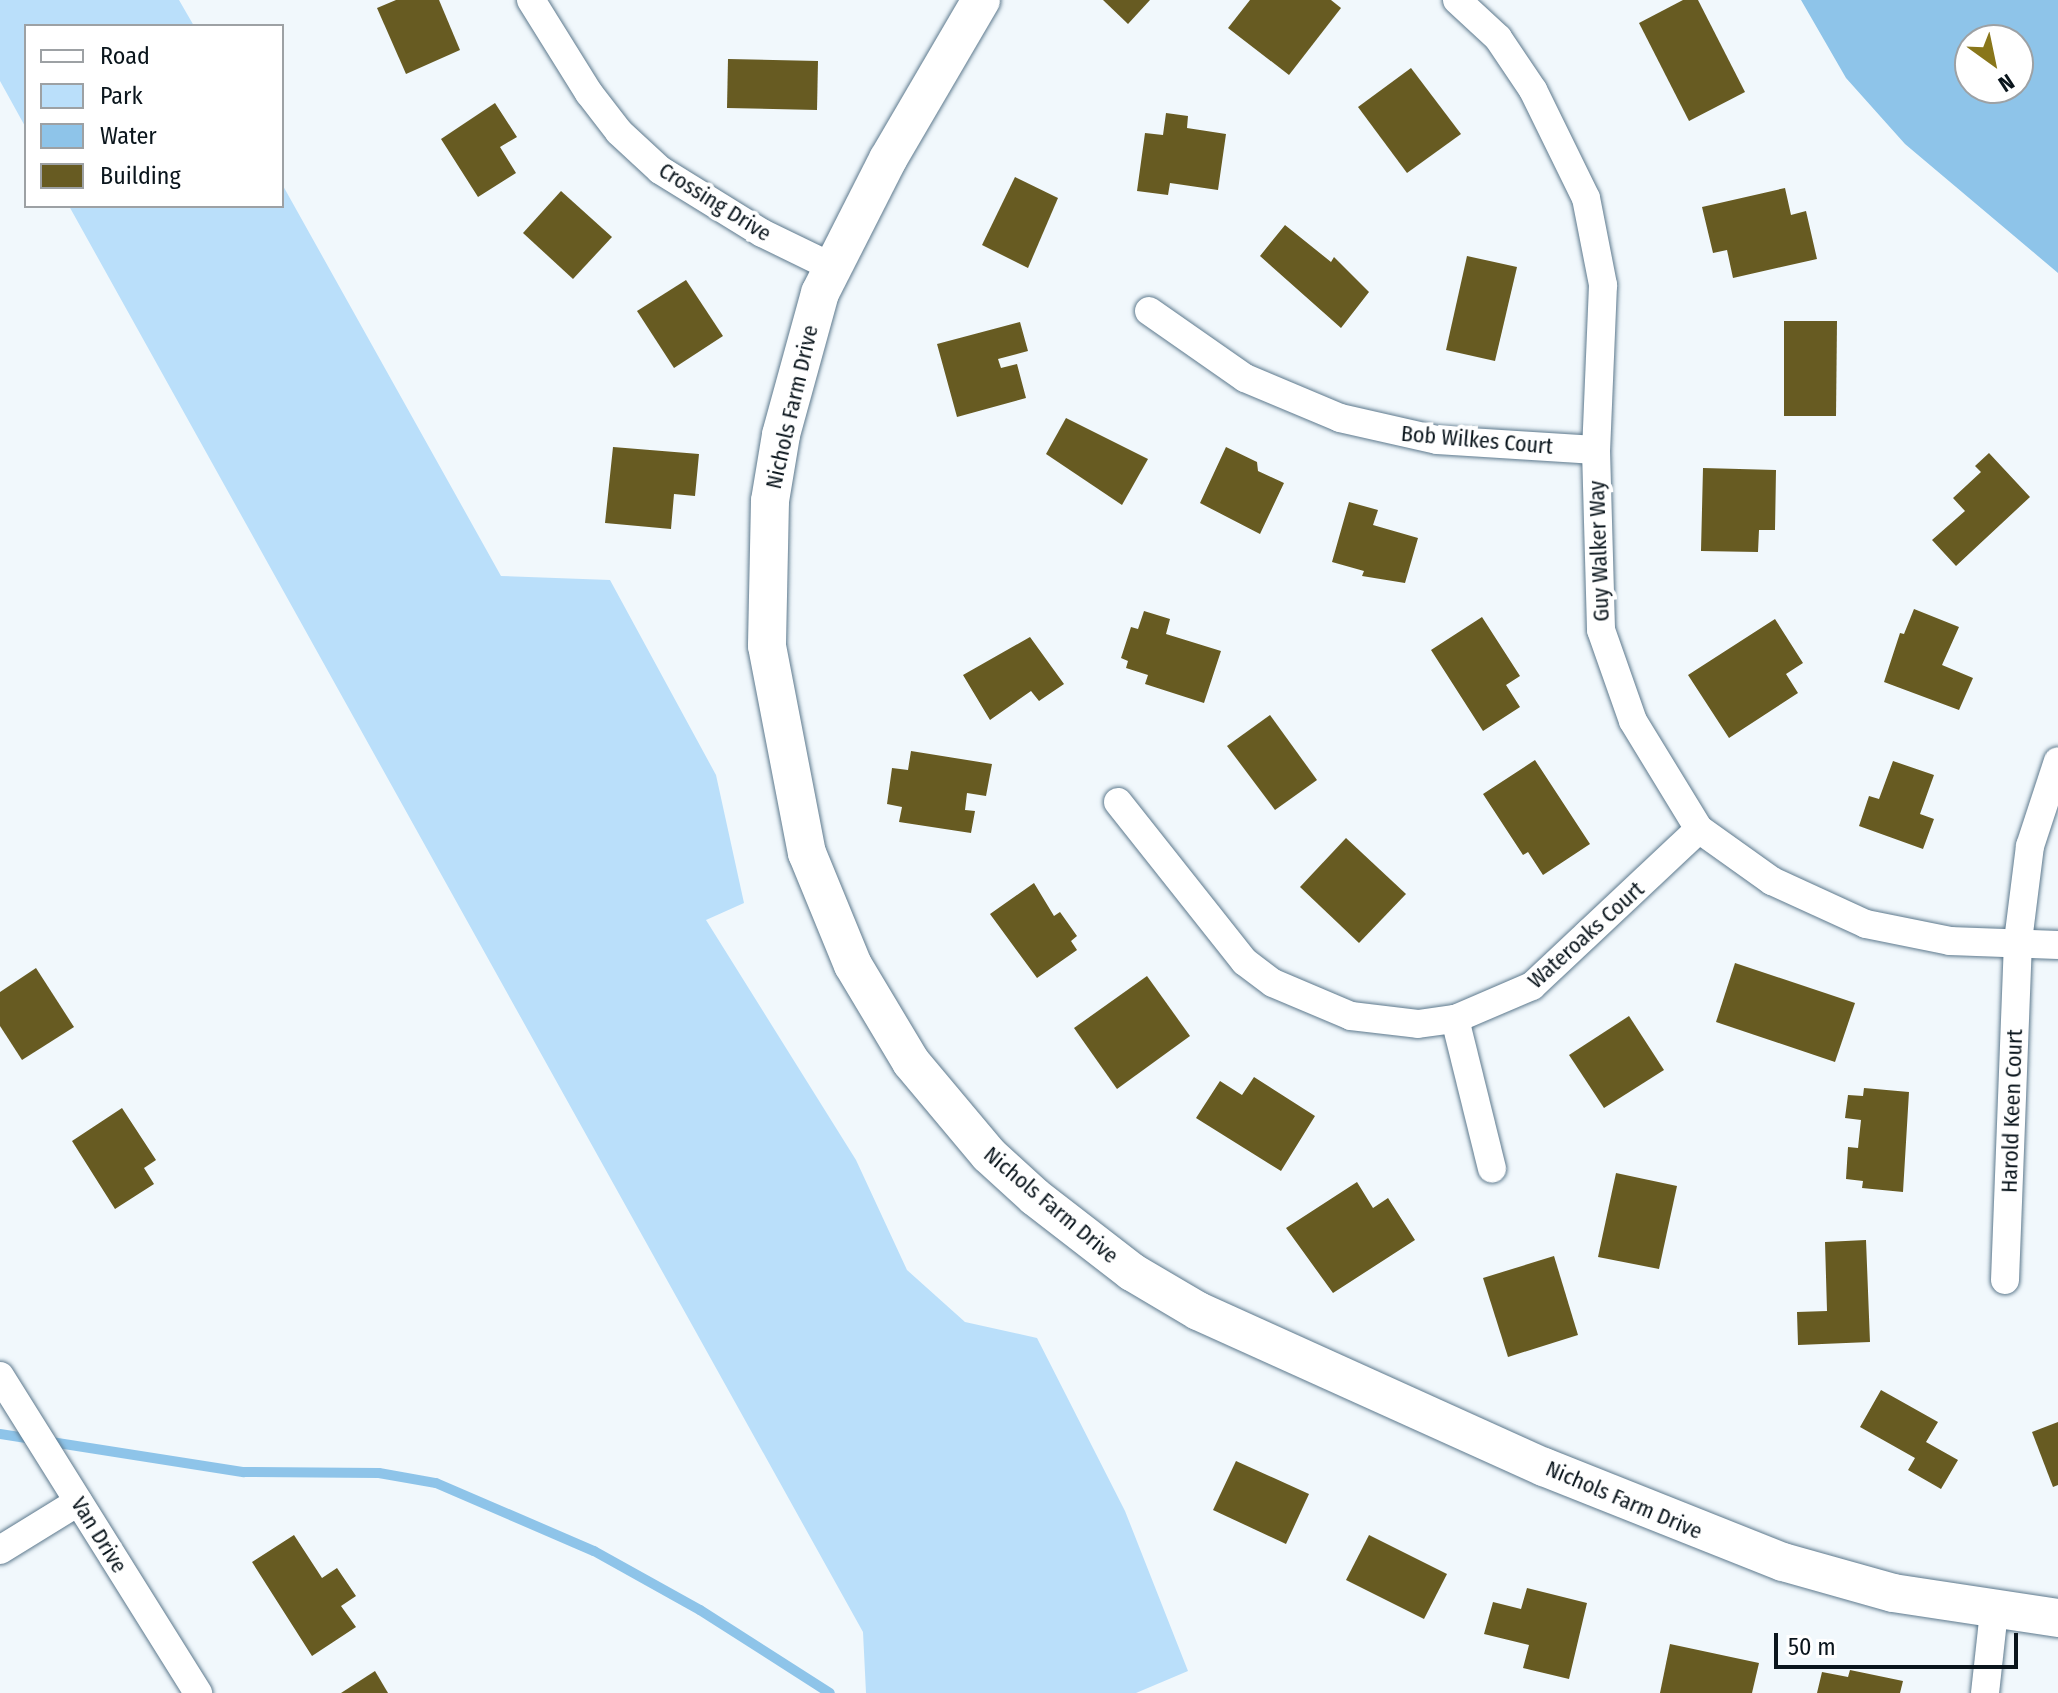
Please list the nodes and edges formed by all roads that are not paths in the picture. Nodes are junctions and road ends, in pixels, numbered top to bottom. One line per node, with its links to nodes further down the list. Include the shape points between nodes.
1 (531, 0): 4 (street, Crossing Drive, via 589,93 619,132 660,170 762,233)
2 (981, 0): 4 (street, Nichols Farm Drive)
3 (1457, 0): 6 (street, Guy Walker Way, via 1498,38 1533,90 1586,198 1603,285)
4 (832, 267): 18 (street, Nichols Farm Drive, via 801,356 770,501 766,587 773,686 807,853 827,911 911,1062 955,1116 989,1155 1080,1235 1198,1311 1679,1524 1783,1562 1893,1593)
5 (1149, 311): 6 (street, Bob Wilkes Court, via 1245,378 1340,418 1437,440)
6 (1596, 450): 9 (street, Guy Walker Way, via 1601,630 1633,721)
7 (2058, 761): 10 (street, Harold Keen Court, via 2030,846)
8 (1118, 802): 12 (street, Wateroaks Court, via 1245,962 1273,983 1351,1016 1418,1024)
9 (1699, 829): 10 (street, Guy Walker Way, via 1772,881 1866,924 1950,941); 12 (street, Wateroaks Court, via 1532,986)
10 (2018, 941): 11 (street, Guy Walker Way); 14 (street, Harold Keen Court)
11 (2058, 945)
12 (1455, 1019): 13 (street)
13 (1492, 1168)
14 (2005, 1280)
15 (0, 1376): 16 (street, Van Drive)
16 (78, 1502): 17 (street); 20 (street, Van Drive)
17 (0, 1550)
18 (1994, 1611): 19 (street, Nichols Farm Drive); 21 (street)
19 (2058, 1618)
20 (198, 1693)
21 (1985, 1693)

